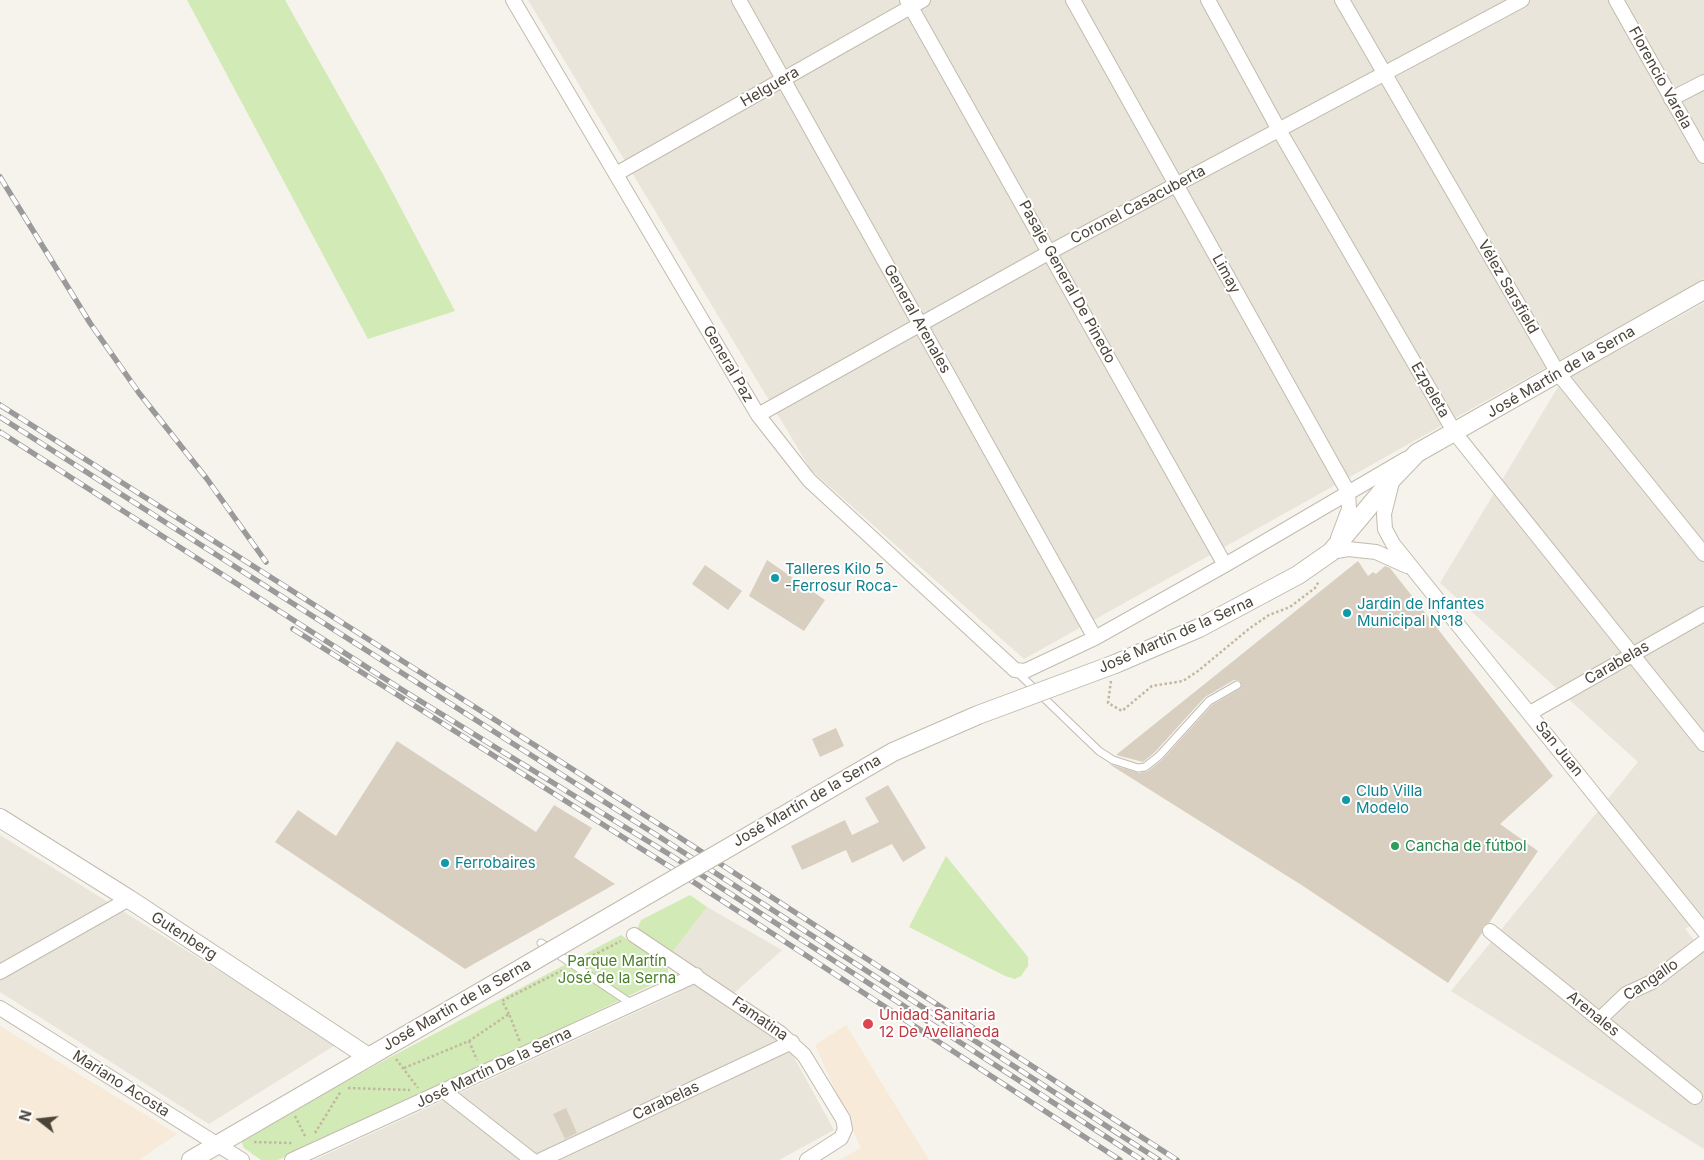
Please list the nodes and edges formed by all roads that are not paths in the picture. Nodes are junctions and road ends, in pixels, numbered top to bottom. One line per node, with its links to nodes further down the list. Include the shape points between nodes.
1 (513, 0): 15 (street, General Paz)
2 (739, 0): 10 (street, General Arenales)
3 (1073, 0): 16 (street, Limay)
4 (1208, 0): 13 (street, Ezpeleta)
5 (1342, 0): 9 (street, Vélez Sarsfield)
6 (1522, 0): 9 (street, Coronel Casacuberta)
7 (1616, 0): 12 (street, Florencio Varela)
8 (914, 2): 10 (street, Helguera); 17 (street, Pasaje General De Pinedo)
9 (1383, 74): 13 (street, Coronel Casacuberta); 20 (street, Vélez Sarsfield)
10 (783, 80): 15 (street, Helguera); 19 (street, General Arenales)
11 (1704, 82): 12 (street)
12 (1671, 100): 14 (street, Florencio Varela)
13 (1279, 130): 16 (street, Coronel Casacuberta); 22 (street, Ezpeleta)
14 (1704, 156)
15 (616, 174): 21 (street, General Paz)
16 (1176, 185): 17 (street, Coronel Casacuberta); 25 (street, Limay)
17 (1050, 252): 19 (street, Coronel Casacuberta); 28 (street, Pasaje General De Pinedo)
18 (1704, 290): 20 (street, José Martín de la Serna)
19 (920, 324): 21 (street, Coronel Casacuberta); 31 (street, General Arenales)
20 (1558, 373): 22 (street, José Martín de la Serna); 27 (street, Vélez Sarsfield)
21 (758, 415): 33 (street, General Paz, via 809,480)
22 (1455, 433): 23 (street, José Martín de la Serna); 32 (street, Ezpeleta)
23 (1418, 453): 24 (street, José Martín de la Serna); 25 (street, José Martín de la Serna)
24 (1393, 478): 26 (street, José Martín de la Serna); 29 (street, San Juan, via 1384,514 1385,529)
25 (1348, 492): 26 (street, via 1349,509); 28 (street, José Martín de la Serna)
26 (1332, 552): 29 (street, San Juan, via 1348,549 1376,552); 50 (street, José Martín de la Serna, bridge, via 1269,592 1199,628 893,752 388,1054)
27 (1704, 554)
28 (1225, 565): 31 (street, José Martín de la Serna)
29 (1411, 568): 35 (street, San Juan)
30 (1704, 614): 32 (street, Carabelas)
31 (1095, 638): 33 (street, José Martín de la Serna, via 1025,671)
32 (1631, 654): 35 (street, Carabelas); 36 (street, Ezpeleta)
33 (1015, 670): 34 (lane, via 1099,751 1113,760 1138,768 1145,767 1159,756 1209,701)
34 (1238, 685)
35 (1530, 713): 40 (street, San Juan)
36 (1704, 744)
37 (0, 818): 38 (street, Gutenberg)
38 (129, 899): 44 (street); 50 (street, Gutenberg)
39 (1490, 931): 48 (street, Arenales)
40 (1704, 931)
41 (634, 935): 45 (street, Famatina)
42 (1704, 942): 48 (street, Cangallo, via 1652,982 1626,994)
43 (541, 943): 46 (lane)
44 (0, 972)
45 (696, 975): 46 (street, José Martín De la Serna); 49 (street, Famatina)
46 (632, 1004): 51 (street, José Martín De la Serna)
47 (0, 1008): 53 (street, Mariano Acosta)
48 (1600, 1019): 52 (street, Arenales)
49 (792, 1042): 58 (street, Carabelas); 59 (street, Famatina, via 804,1055 843,1119 845,1129 841,1138)
50 (367, 1056): 53 (street, José Martín de la Serna)
51 (444, 1091): 56 (street, José Martín De la Serna, via 311,1147); 57 (street)
52 (1695, 1097)
53 (217, 1144): 54 (street, José Martín de la Serna); 55 (street, Mariano Acosta)
54 (191, 1160)
55 (242, 1160)
56 (292, 1160)
57 (532, 1160)
58 (541, 1160)
59 (807, 1160)

